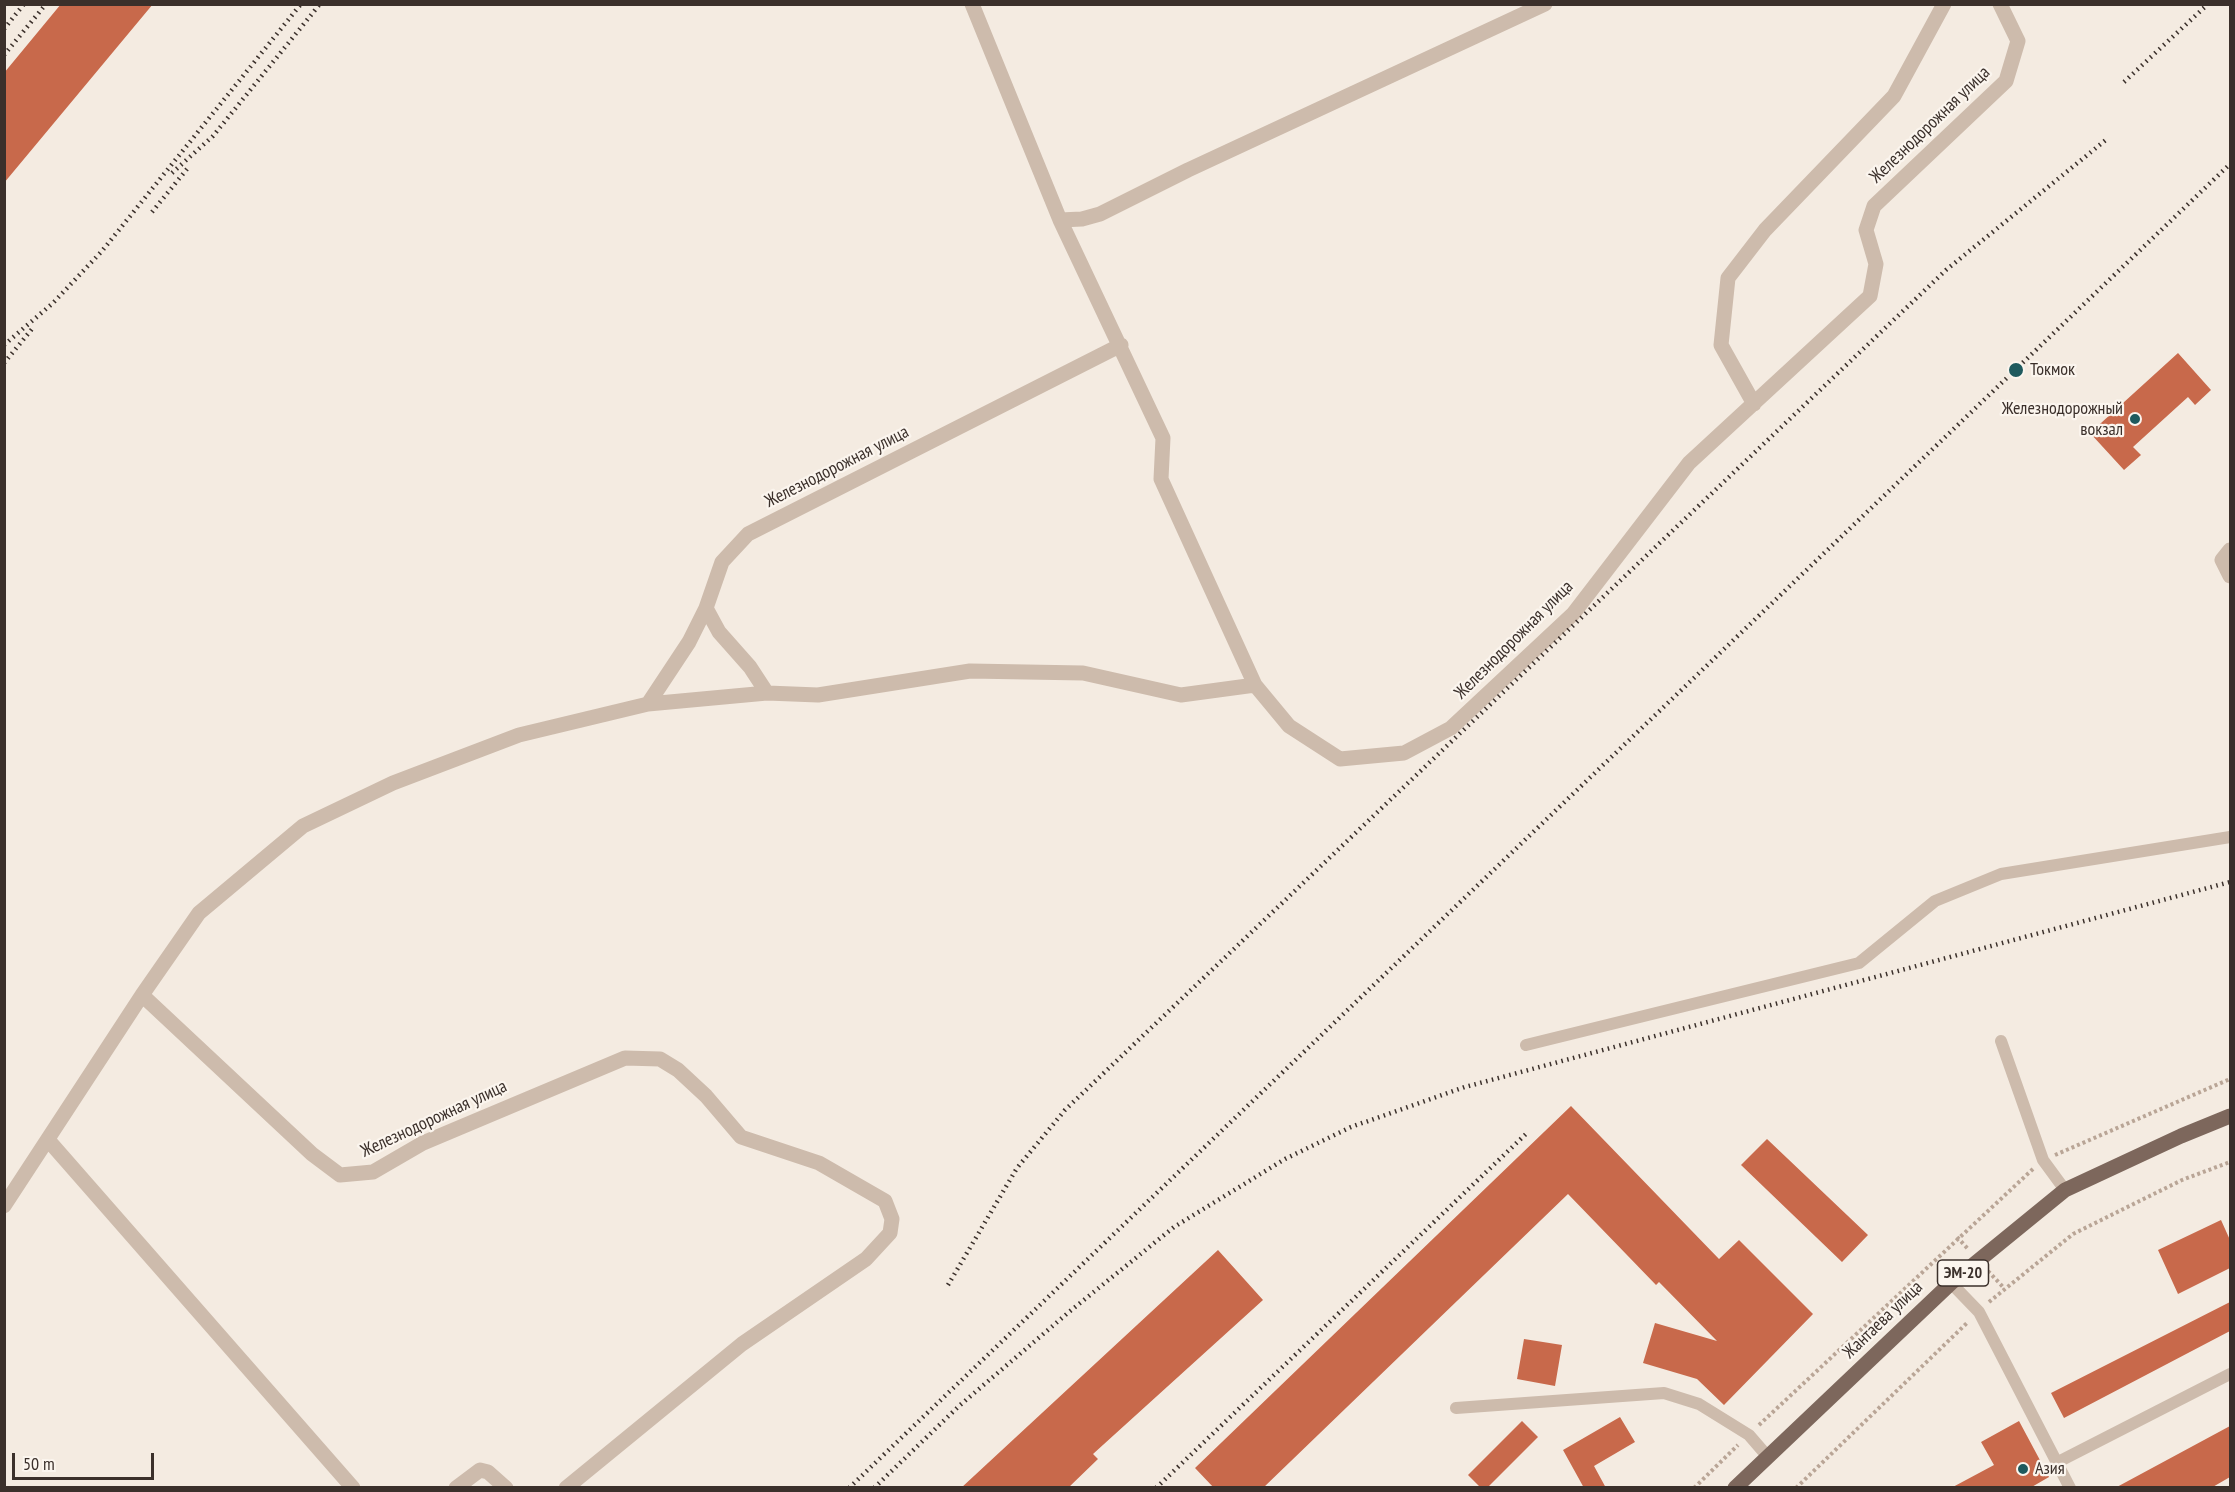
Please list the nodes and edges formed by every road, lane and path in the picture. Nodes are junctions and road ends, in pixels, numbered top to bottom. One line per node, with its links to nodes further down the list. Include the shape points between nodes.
1 (972, 4): 5 (street, Железнодорожная улица)
2 (1545, 4): 5 (street, via 1100,214)
3 (1944, 4): 7 (street, via 1894,96 1766,230 1728,278 1721,345)
4 (2000, 4): 7 (street, Железнодорожная улица, via 2018,41 2006,81 1874,206 1866,230 1876,264 1870,296)
5 (1060, 220): 6 (street, Железнодорожная улица)
6 (1121, 345): 10 (street, Железнодорожная улица, via 748,534 722,562); 11 (street, Железнодорожная улица, via 1163,438 1161,479)
7 (1754, 404): 11 (street, Железнодорожная улица, via 1689,463 1573,614 1451,728 1404,753 1340,759 1289,726)
8 (2230, 550): 9 (street, via 2222,560)
9 (2230, 576)
10 (706, 608): 12 (street, via 719,632); 13 (street, Железнодорожная улица, via 689,642)
11 (1255, 685): 12 (street, via 1181,695 1083,673 970,670 818,695)
12 (767, 693): 13 (street)
13 (648, 704): 15 (street, via 519,735 393,783 303,826 199,913)
14 (2230, 837): 17 (lane, via 2001,874 1935,901 1859,963)
15 (142, 995): 19 (street); 32 (street, Железнодорожная улица, via 312,1154 340,1175 373,1172 433,1139 625,1058 660,1059 706,1096 741,1137 819,1163 885,1201 892,1220 890,1233 866,1259 742,1344)
16 (2001, 1041): 21 (lane, via 2043,1160)
17 (1526, 1045)
18 (2230, 1116): 21 (main road, Жантаева улица / ЭМ-20)
19 (49, 1141): 22 (street); 29 (street)
20 (2230, 1162): 24 (path, via 2182,1180 2073,1234)
21 (2065, 1190): 23 (main road, Жантаева улица / ЭМ-20)
22 (4, 1206)
23 (1950, 1283): 24 (lane); 27 (main road, Жантаева улица / ЭМ-20)
24 (1979, 1312): 28 (lane); 34 (path)
25 (2230, 1374): 28 (lane)
26 (1456, 1408): 27 (lane, via 1664,1393 1709,1410 1749,1435)
27 (1768, 1456): 33 (main road, Жантаева улица / ЭМ-20)
28 (2058, 1462): 35 (lane)
29 (352, 1488)
30 (456, 1488): 31 (street, via 480,1470)
31 (506, 1488)
32 (566, 1488)
33 (1735, 1488)
34 (1796, 1488)
35 (2070, 1488)

